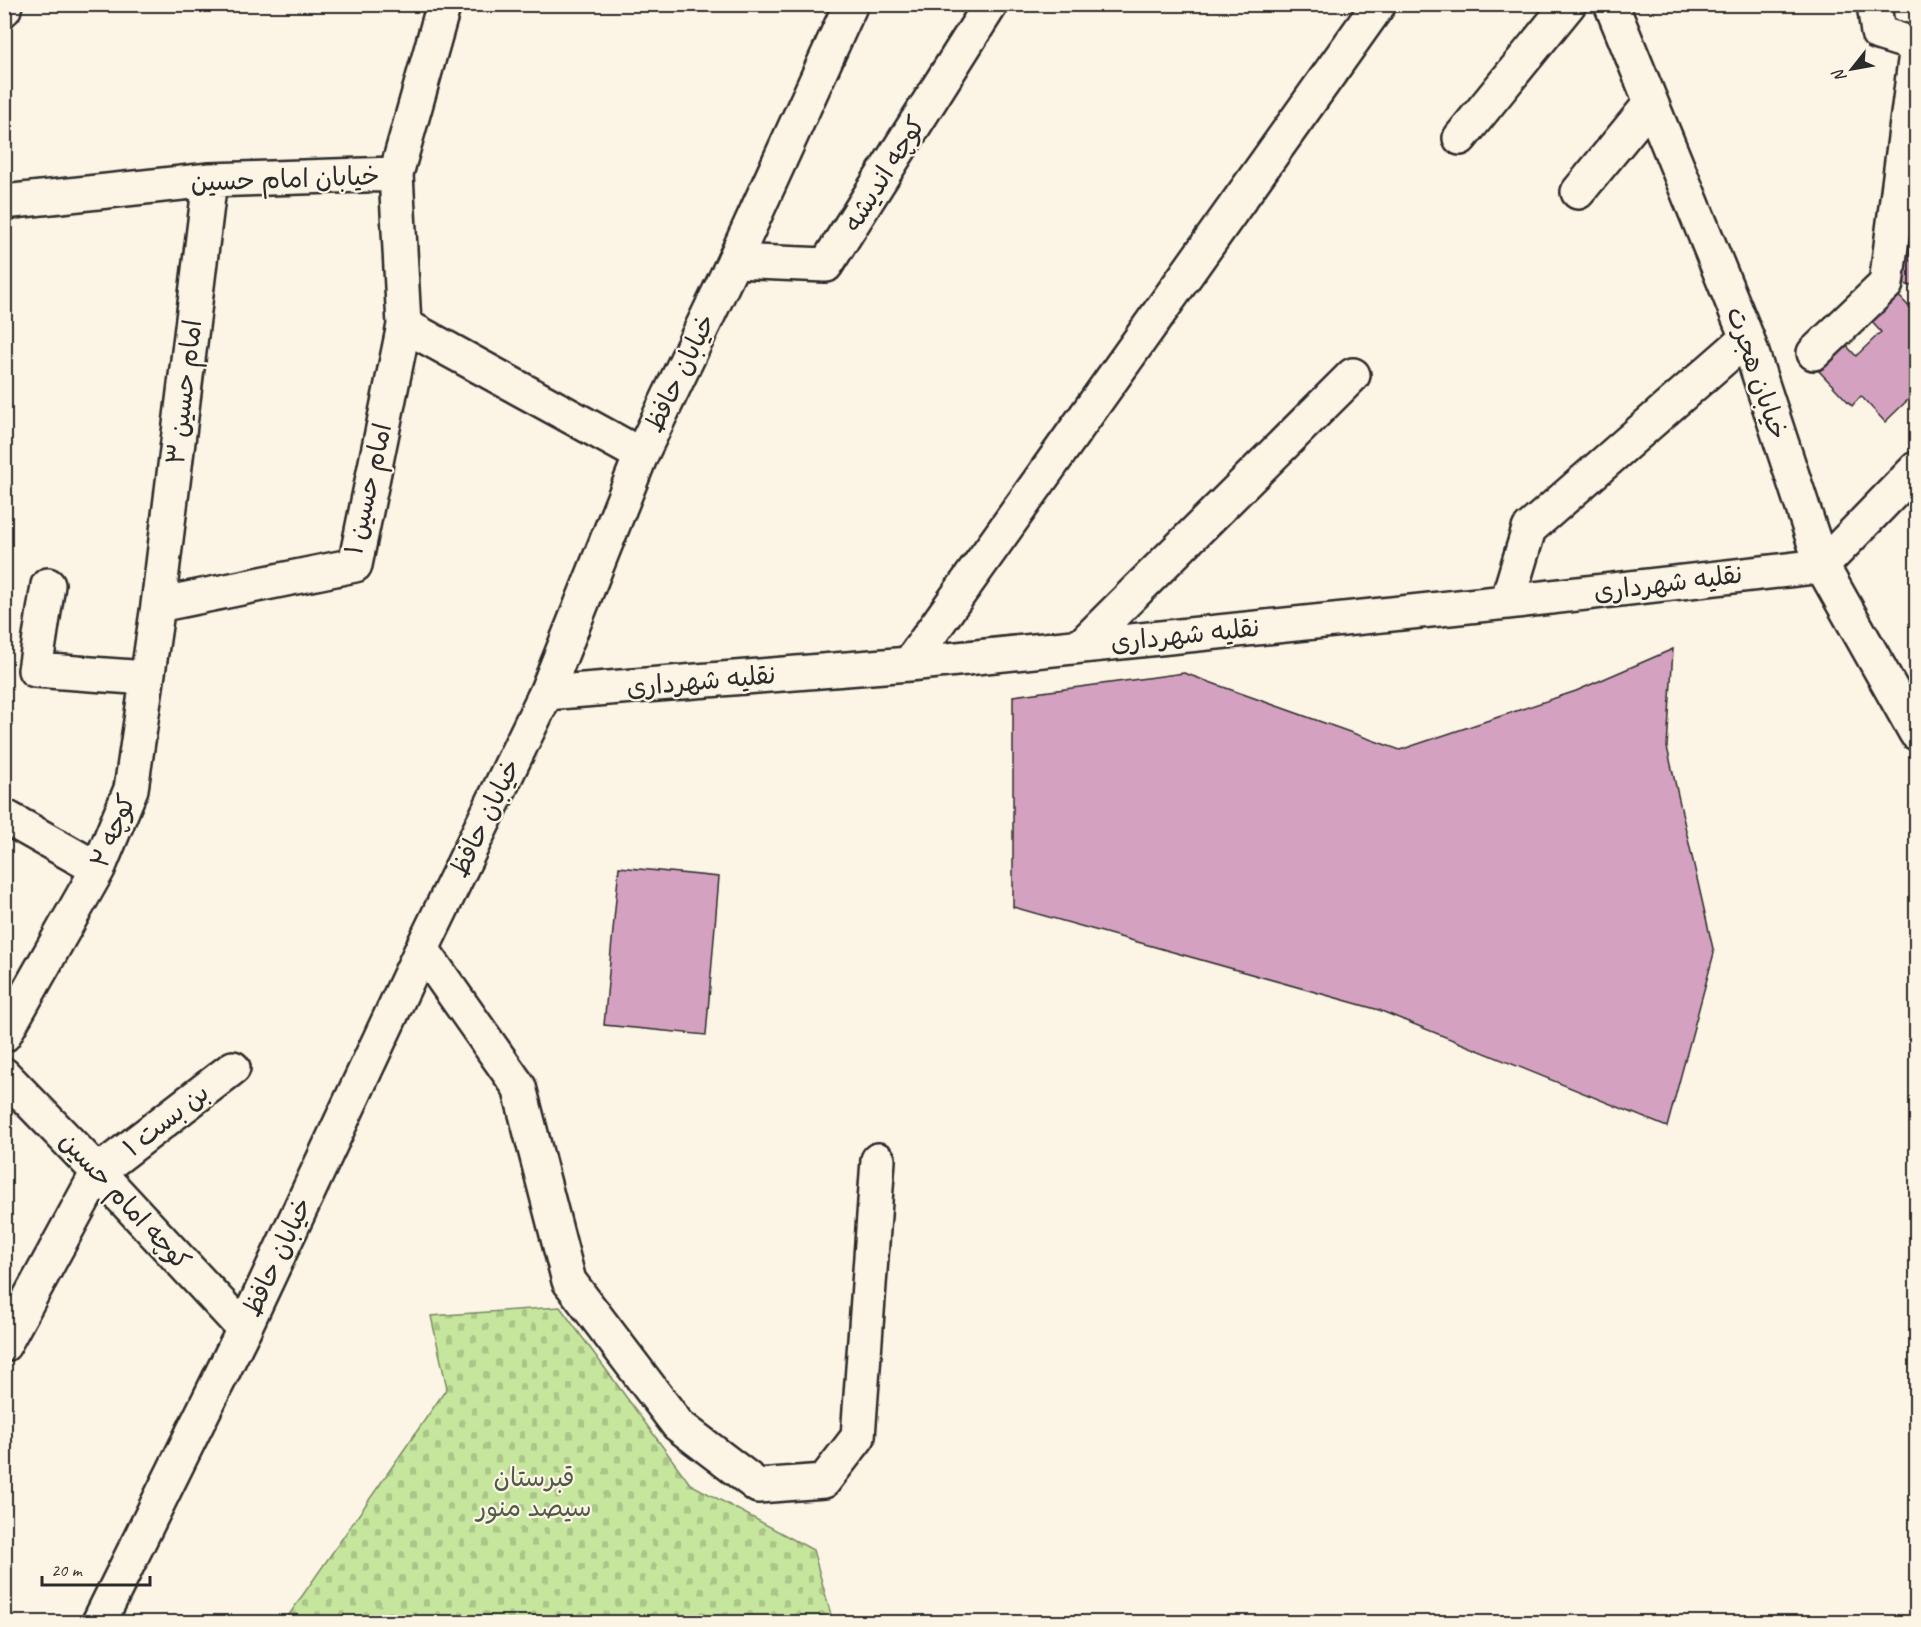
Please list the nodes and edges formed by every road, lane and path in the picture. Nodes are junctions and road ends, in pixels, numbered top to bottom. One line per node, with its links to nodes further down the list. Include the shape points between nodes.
1 (444, 4): 12 (street)
2 (851, 4): 16 (street, خیابان حافظ)
3 (991, 4): 16 (street, کوچه اندیشه, via 826,265)
4 (1379, 4): 28 (street)
5 (1569, 4): 11 (street)
6 (1611, 4): 10 (street, خیابان هجرت)
7 (1874, 4): 8 (street, via 1878,33)
8 (1917, 45)
9 (1917, 53): 19 (street, via 1886,284)
10 (1651, 103): 14 (street); 18 (street, خیابان هجرت)
11 (1460, 138)
12 (396, 174): 13 (street, خیابان امام حسین); 17 (street, خیابان امام حسین)
13 (210, 180): 15 (street, خیابان امام حسین); 26 (street, امام حسین ۳)
14 (1578, 192)
15 (4, 202)
16 (734, 261): 21 (street, خیابان حافظ)
17 (404, 325): 21 (street); 26 (street, امام حسین ۱, via 355,565)
18 (1747, 338): 23 (street, خیابان هجرت); 25 (street, via 1529,528)
19 (1814, 353)
20 (1353, 375): 27 (street)
21 (641, 456): 30 (street, خیابان حافظ)
22 (1917, 469): 23 (street)
23 (1822, 566): 25 (street, نقلیه شهرداری); 31 (street, خیابان هجرت)
24 (48, 585): 29 (street, via 35,670)
25 (1507, 602): 27 (street, نقلیه شهرداری)
26 (158, 605): 29 (street, کوچه ۲)
27 (1081, 646): 28 (street, نقلیه شهرداری)
28 (909, 664): 30 (street, نقلیه شهرداری)
29 (147, 678): 33 (street, کوچه ۲, via 131,789)
30 (546, 693): 34 (street, خیابان حافظ)
31 (1917, 733)
32 (4, 816): 33 (street)
33 (98, 869): 35 (street, کوچه ۲)
34 (422, 949): 38 (street, via 519,1087 569,1281 678,1425 758,1486 824,1481 858,1437); 40 (street, خیابان حافظ)
35 (4, 1035)
36 (233, 1068): 39 (street, بن بست ۱)
37 (4, 1076): 39 (street, کوچه امام حسین)
38 (878, 1160)
39 (98, 1172): 40 (street, کوچه امام حسین); 41 (street)
40 (244, 1329): 42 (street, خیابان حافظ)
41 (4, 1345)
42 (99, 1623)

